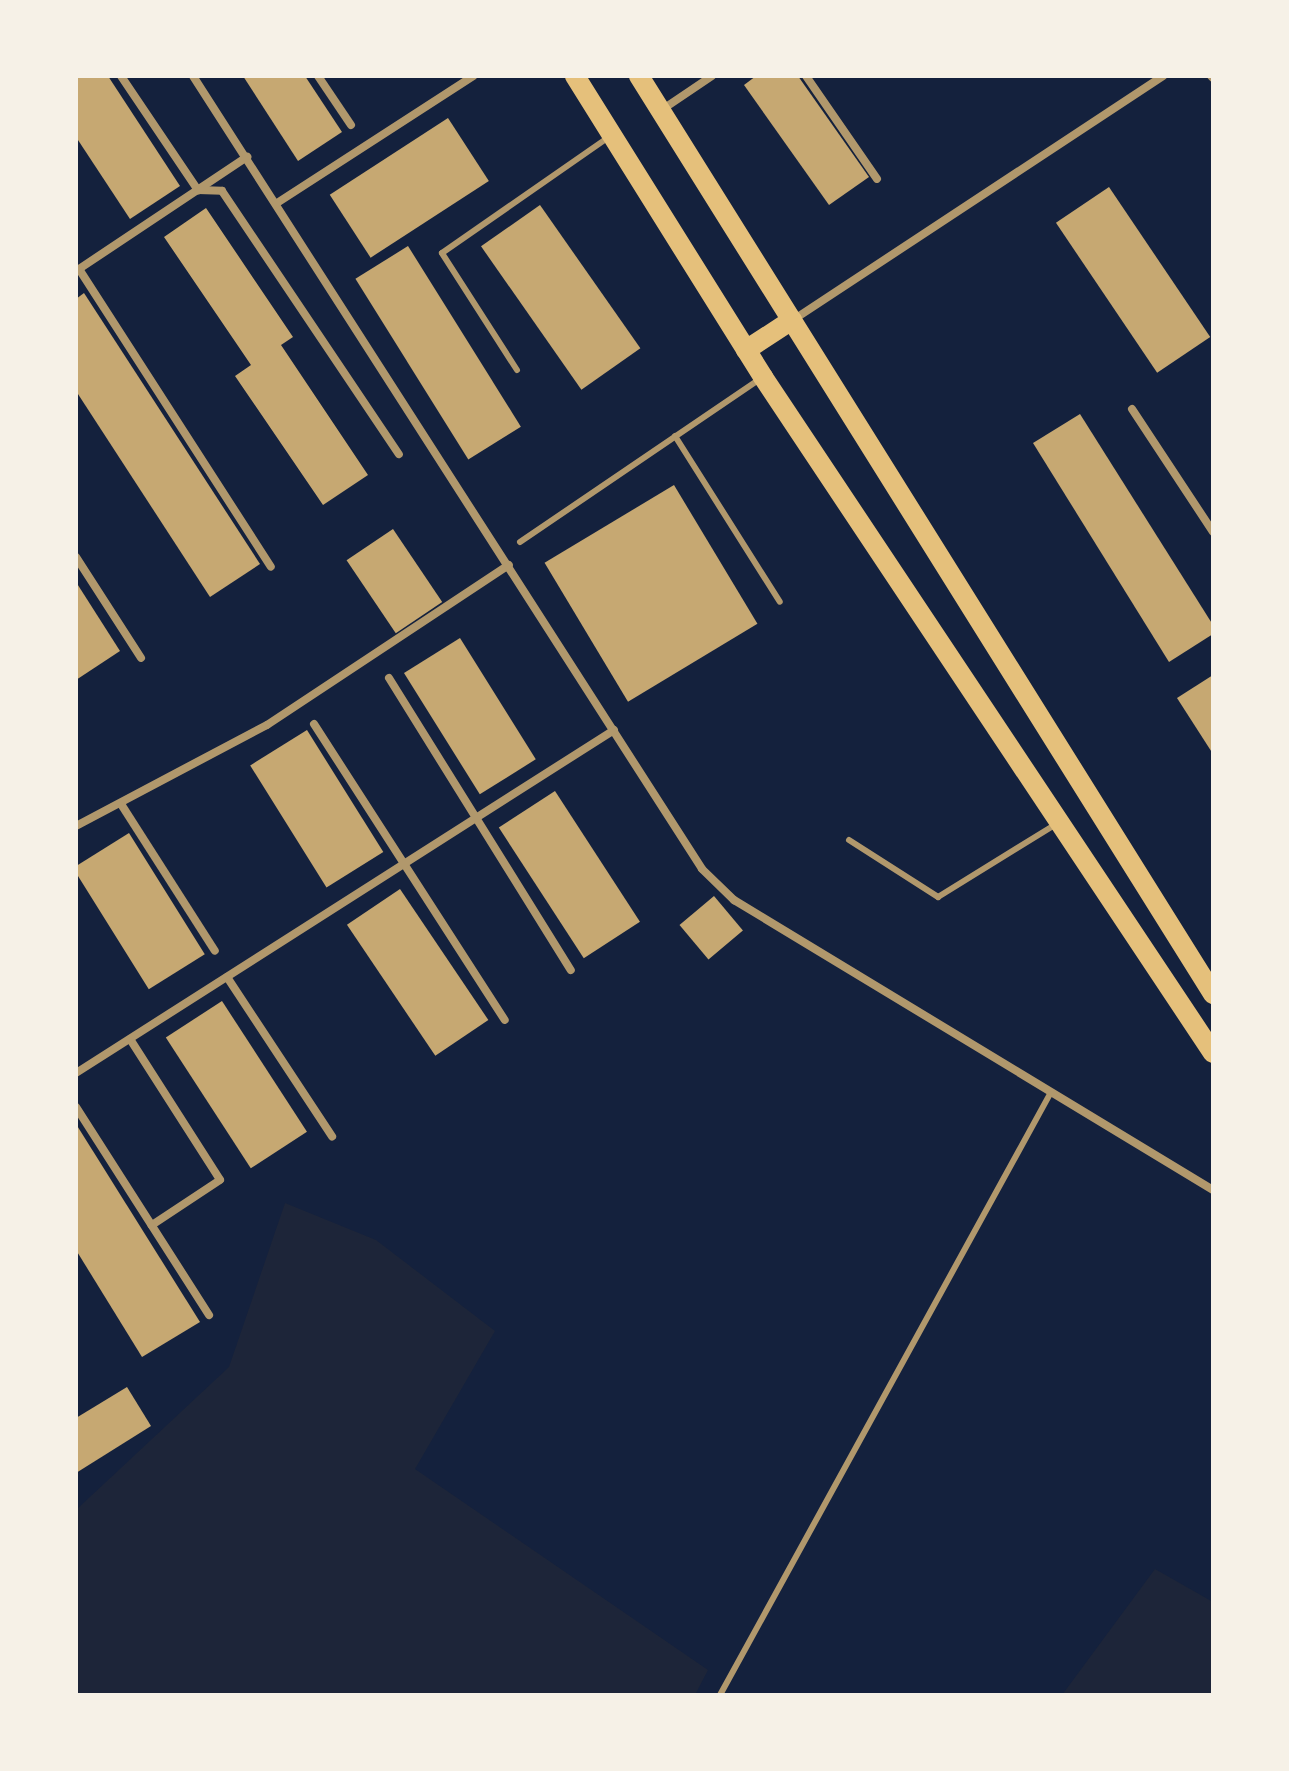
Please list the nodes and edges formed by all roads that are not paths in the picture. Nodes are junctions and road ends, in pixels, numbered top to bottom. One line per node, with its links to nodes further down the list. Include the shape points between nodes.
1 (121, 76): 15 (street)
2 (193, 76): 13 (street)
3 (318, 76): 11 (street)
4 (473, 76): 16 (street)
5 (575, 76): 12 (main road)
6 (639, 76): 10 (main road)
7 (712, 76): 10 (street)
8 (806, 76): 14 (street)
9 (1163, 76): 18 (street)
10 (661, 111): 18 (main road)
11 (351, 125)
12 (612, 135): 19 (main road); 20 (lane, via 442,253)
13 (247, 157): 15 (street); 16 (street)
14 (877, 179)
15 (198, 190): 17 (street); 24 (street, via 222,191)
16 (277, 203): 28 (street)
17 (77, 270): 29 (street)
18 (792, 320): 19 (main road); 44 (main road)
19 (746, 350): 21 (main road)
20 (517, 370)
21 (763, 377): 23 (lane); 37 (main road)
22 (1132, 409): 25 (street)
23 (675, 436): 26 (lane); 30 (lane)
24 (399, 454)
25 (1213, 532)
26 (520, 542)
27 (76, 557): 31 (street)
28 (509, 565): 34 (street); 35 (street, via 267,725)
29 (271, 567)
30 (780, 602)
31 (141, 658)
32 (389, 678): 36 (street)
33 (314, 724): 40 (street)
34 (614, 730): 36 (street); 49 (street, via 702,869 734,900)
35 (121, 804): 38 (street); 41 (street)
36 (477, 818): 40 (street); 42 (street)
37 (1056, 824): 39 (lane, via 938,897); 47 (main road)
38 (76, 826)
39 (849, 840)
40 (404, 865): 43 (street); 45 (street)
41 (215, 951)
42 (571, 970)
43 (227, 977): 46 (street); 51 (street)
44 (1213, 994)
45 (505, 1020)
46 (130, 1039): 48 (street); 53 (street, via 220,1180)
47 (1213, 1053)
48 (76, 1073)
49 (1050, 1094): 52 (street); 55 (lane)
50 (76, 1107): 53 (street)
51 (332, 1136)
52 (1213, 1190)
53 (152, 1225): 54 (street)
54 (209, 1315)
55 (720, 1695)

